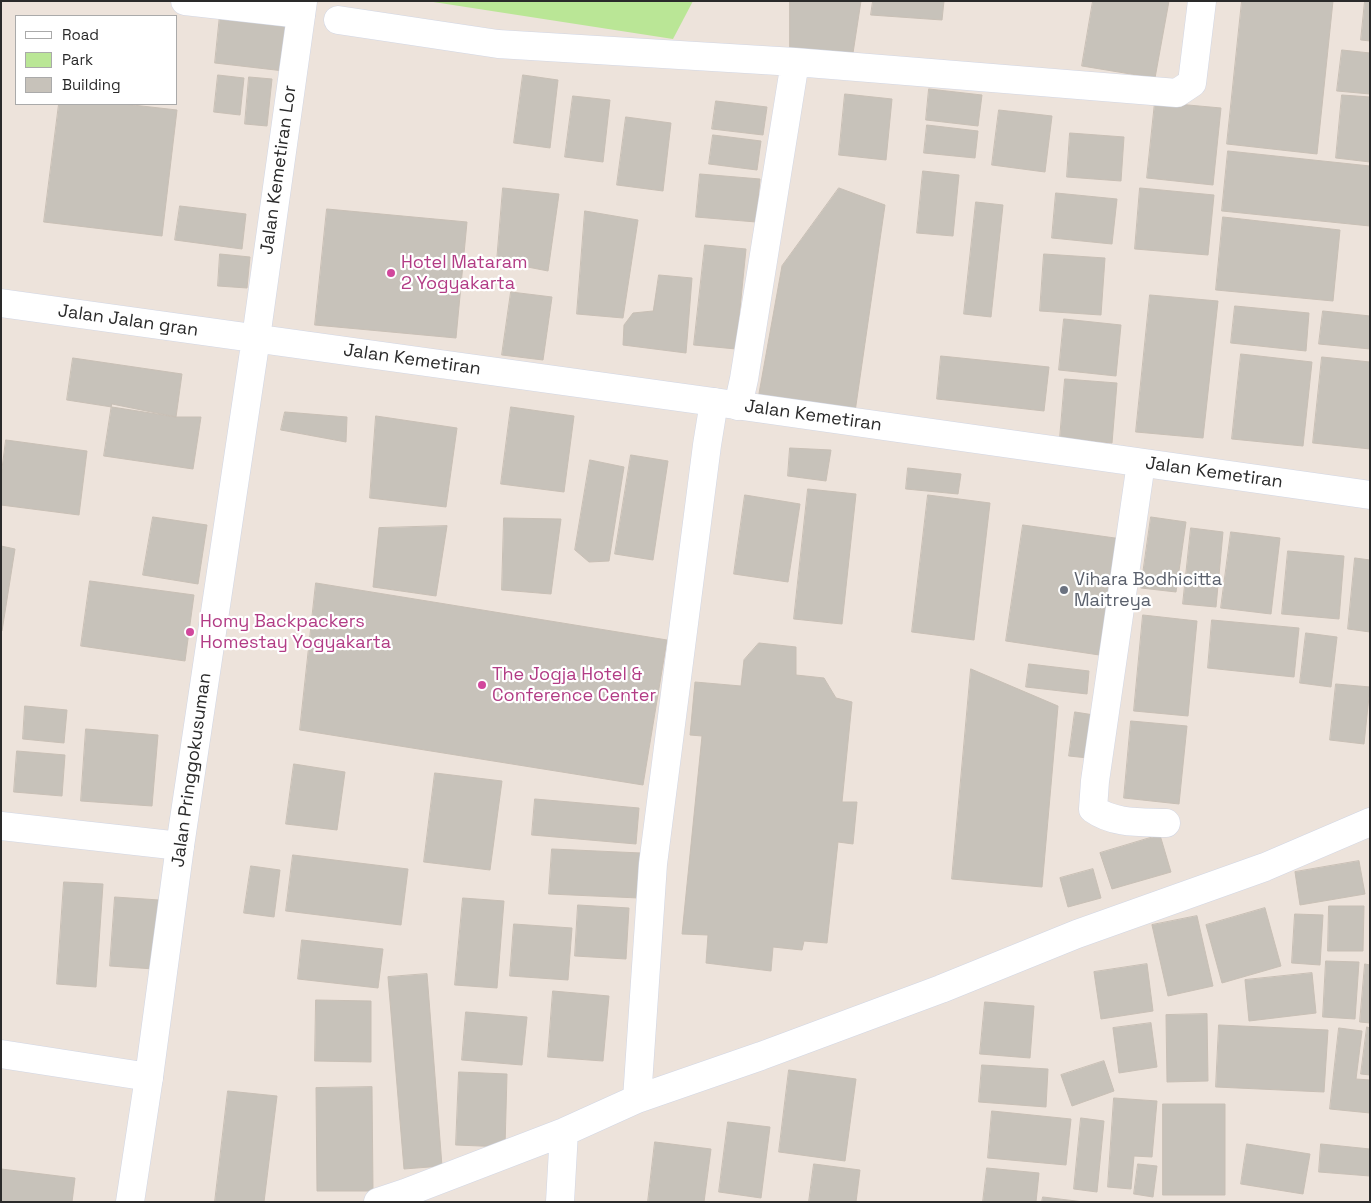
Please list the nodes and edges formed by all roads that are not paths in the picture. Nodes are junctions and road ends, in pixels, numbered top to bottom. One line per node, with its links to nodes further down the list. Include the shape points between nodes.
1 (185, 1): 3 (street)
2 (1202, 1): 5 (street, via 1192,83 1177,93)
3 (302, 7): 7 (street, Jalan Kemetiran Lor)
4 (338, 20): 5 (street, via 498,44)
5 (795, 62): 8 (street, via 744,379)
6 (1, 303): 7 (street, Jalan Jalan gran)
7 (256, 338): 8 (street, Jalan Kemetiran); 14 (street, Jalan Pringgokusuman)
8 (726, 404): 9 (street, Jalan Kemetiran); 17 (street, via 704,464 653,864)
9 (1141, 463): 10 (street, Jalan Kemetiran); 12 (street, via 1094,781 1093,809 1124,822)
10 (1370, 495)
11 (1370, 822): 17 (street, via 1265,867 1077,934 932,993)
12 (1166, 823)
13 (1, 826): 14 (street)
14 (180, 846): 16 (street, Jalan Pringgokusuman)
15 (1, 1054): 16 (street)
16 (149, 1077): 19 (street, Jalan Pringgokusuman)
17 (637, 1099): 18 (street)
18 (564, 1132): 20 (street); 21 (street)
19 (130, 1202)
20 (378, 1202)
21 (560, 1202)

